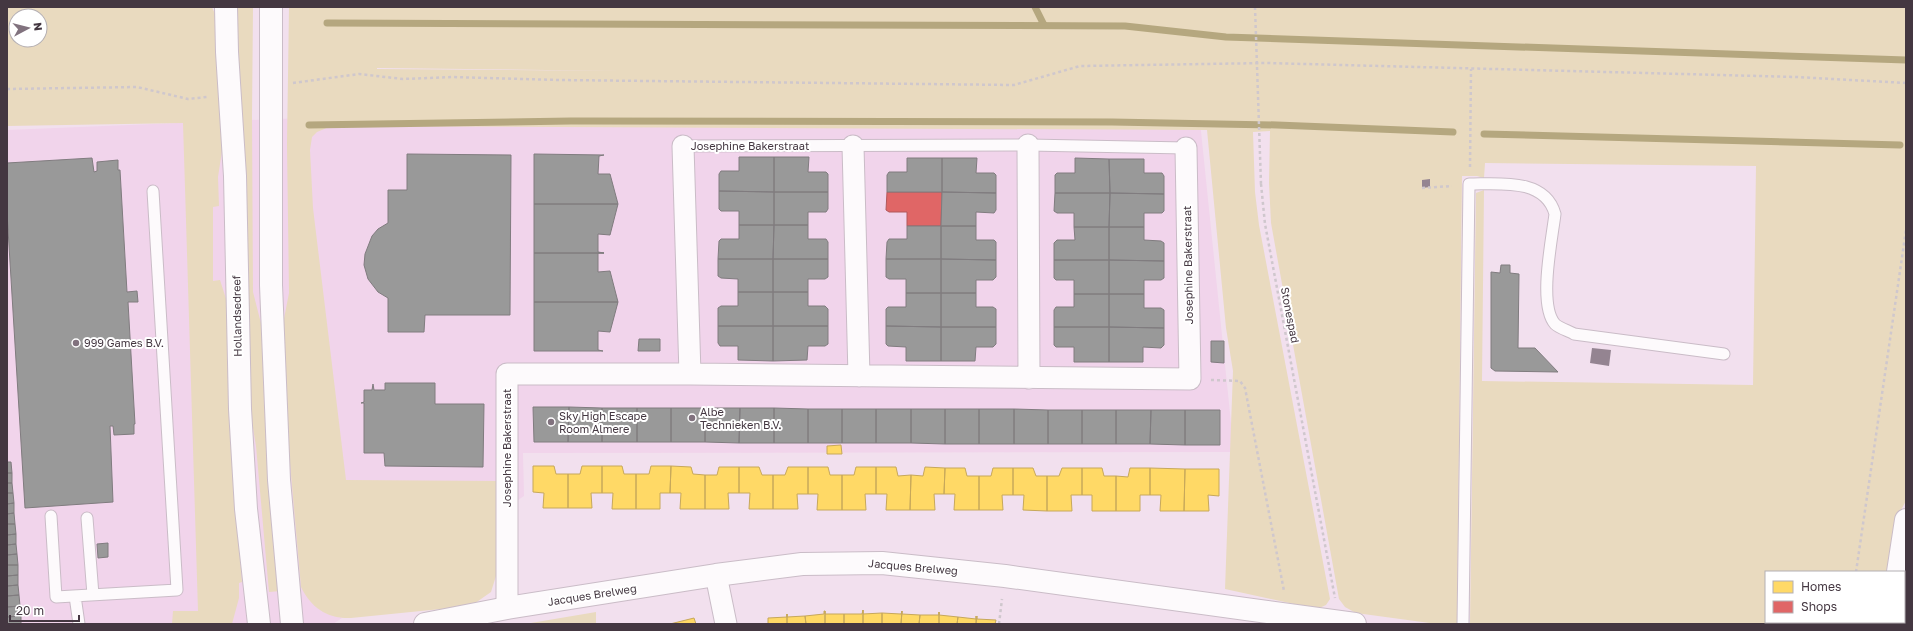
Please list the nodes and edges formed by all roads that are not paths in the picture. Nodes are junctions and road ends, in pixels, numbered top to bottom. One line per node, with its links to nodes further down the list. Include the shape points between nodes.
1 (226, 7): 22 (main road, Hollandsedreef, via 235,176 240,408 246,509)
2 (271, 7): 23 (main road, via 271,285 279,480)
3 (1028, 145): 5 (lane, Josephine Bakerstraat); 6 (lane, Josephine Bakerstraat); 11 (street)
4 (683, 146): 5 (lane, Josephine Bakerstraat); 9 (street, Josephine Bakerstraat)
5 (853, 146): 10 (street)
6 (1186, 148): 11 (street, Josephine Bakerstraat, via 1190,379)
7 (153, 191): 17 (lane, via 177,590)
8 (1724, 354): 26 (lane, via 1574,334 1555,325 1548,310 1546,296 1555,214 1553,204 1543,194 1528,186 1470,184)
9 (690, 374): 10 (street, Josephine Bakerstraat); 19 (street, Josephine Bakerstraat, via 507,374)
10 (859, 376): 11 (street, Josephine Bakerstraat)
11 (1029, 378)
12 (51, 516): 18 (lane, via 56,597)
13 (87, 518): 17 (lane)
14 (1906, 520): 15 (main road)
15 (1898, 571)
16 (716, 575): 19 (main road, Jacques Brelweg); 20 (main road, Jacques Brelweg, via 802,564 882,563 1005,576); 25 (street)
17 (93, 595): 18 (lane)
18 (75, 596): 21 (lane)
19 (507, 608): 24 (main road, Jacques Brelweg)
20 (1347, 623)
21 (79, 624)
22 (259, 624)
23 (292, 624)
24 (425, 624)
25 (726, 624)
26 (1463, 624)

